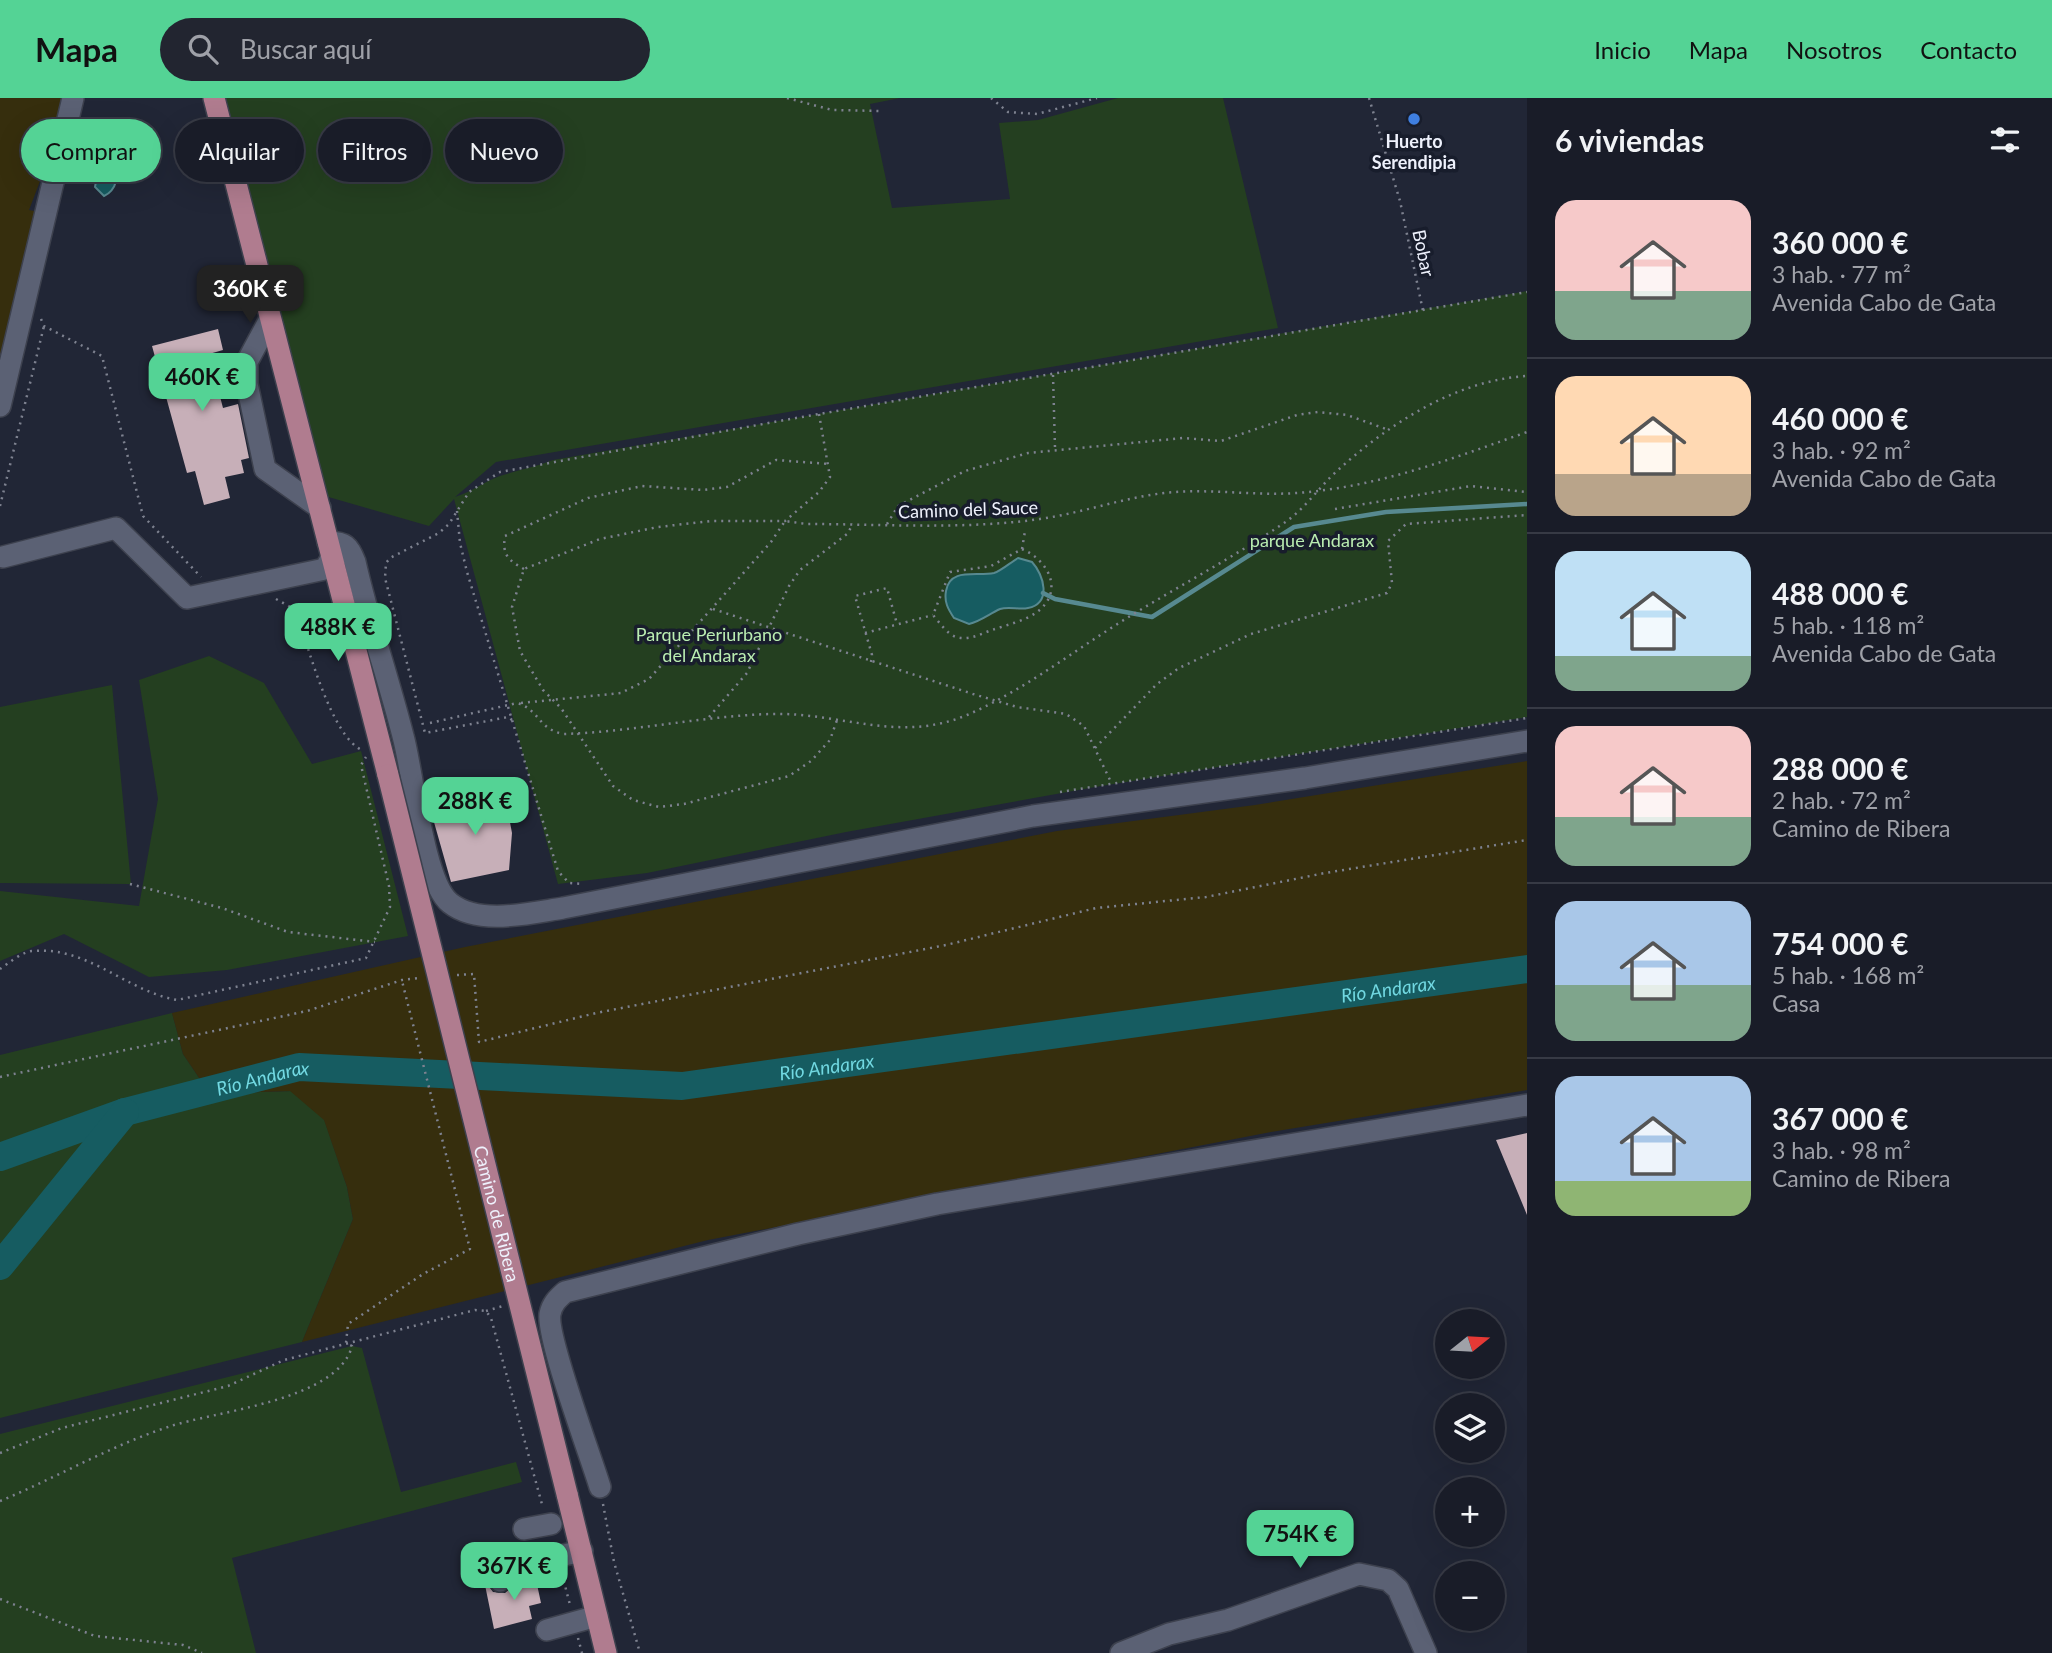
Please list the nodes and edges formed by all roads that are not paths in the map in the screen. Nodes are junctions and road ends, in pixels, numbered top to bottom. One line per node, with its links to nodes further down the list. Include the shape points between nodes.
1 (73, 98): 4 (street)
2 (214, 98): 3 (main road, Camino de Ribera)
3 (270, 319): 5 (main road, Camino de Ribera); 5 (street, via 247,362 247,384 265,469)
4 (0, 406)
5 (320, 508): 6 (main road, Camino de Ribera)
6 (330, 549): 7 (street, via 325,569 187,598 116,528); 8 (street, via 343,542 351,549 404,740 436,882 448,902 477,915 564,908 1072,809 1305,778); 13 (main road, Camino de Ribera, bridge, via 376,751 388,775)
7 (3, 557)
8 (1527, 741)
9 (1527, 1105): 10 (street, via 937,1204 565,1292 549,1316)
10 (600, 1487)
11 (551, 1524): 12 (street)
12 (524, 1529)
13 (582, 1551): 14 (street, via 506,1569); 15 (main road, Camino de Ribera)
14 (500, 1581)
15 (597, 1616): 16 (street); 17 (main road, Camino de Ribera)
16 (547, 1630)
17 (606, 1653)
18 (1121, 1653): 19 (street, via 1359,1574 1388,1580 1398,1589)
19 (1426, 1653)

